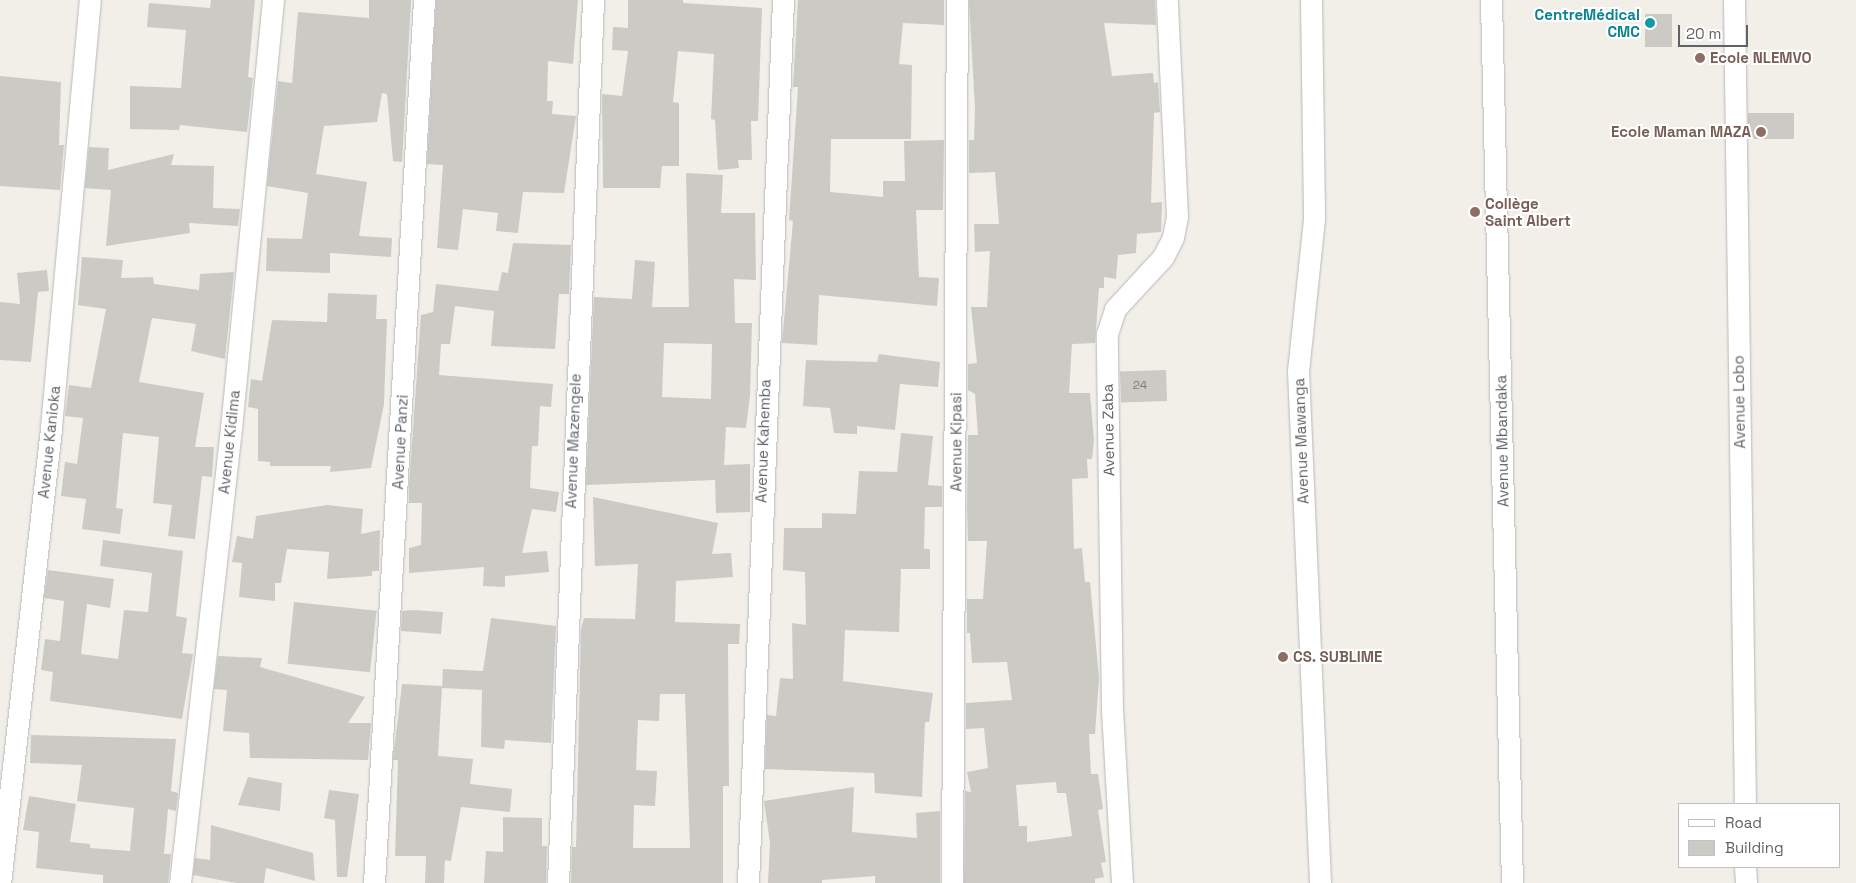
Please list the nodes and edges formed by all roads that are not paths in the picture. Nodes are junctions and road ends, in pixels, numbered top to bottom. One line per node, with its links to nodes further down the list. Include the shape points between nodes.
1 (90, 0): 13 (street, Avenue Kanioka, via 51,427)
2 (273, 0): 14 (street, Avenue Kidima, via 230,438)
3 (424, 0): 15 (street, Avenue Panzi)
4 (593, 0): 16 (street, Avenue Mazengele)
5 (783, 0): 17 (street, Avenue Kahemba)
6 (957, 0): 18 (street, Avenue Kipasi)
7 (1166, 0): 19 (street, Avenue Zaba, via 1176,216 1173,238 1163,257 1115,309 1106,334 1112,710)
8 (1311, 0): 20 (street, Avenue Mawanga, via 1314,218 1298,370)
9 (1491, 0): 21 (street, Avenue Mbandaka)
10 (1734, 0): 11 (street, Avenue Lobo)
11 (1745, 803)
12 (1746, 868): 22 (street)
13 (0, 883)
14 (180, 883)
15 (374, 883)
16 (558, 883)
17 (748, 883)
18 (952, 883)
19 (1122, 883)
20 (1320, 883)
21 (1512, 883)
22 (1746, 883)

